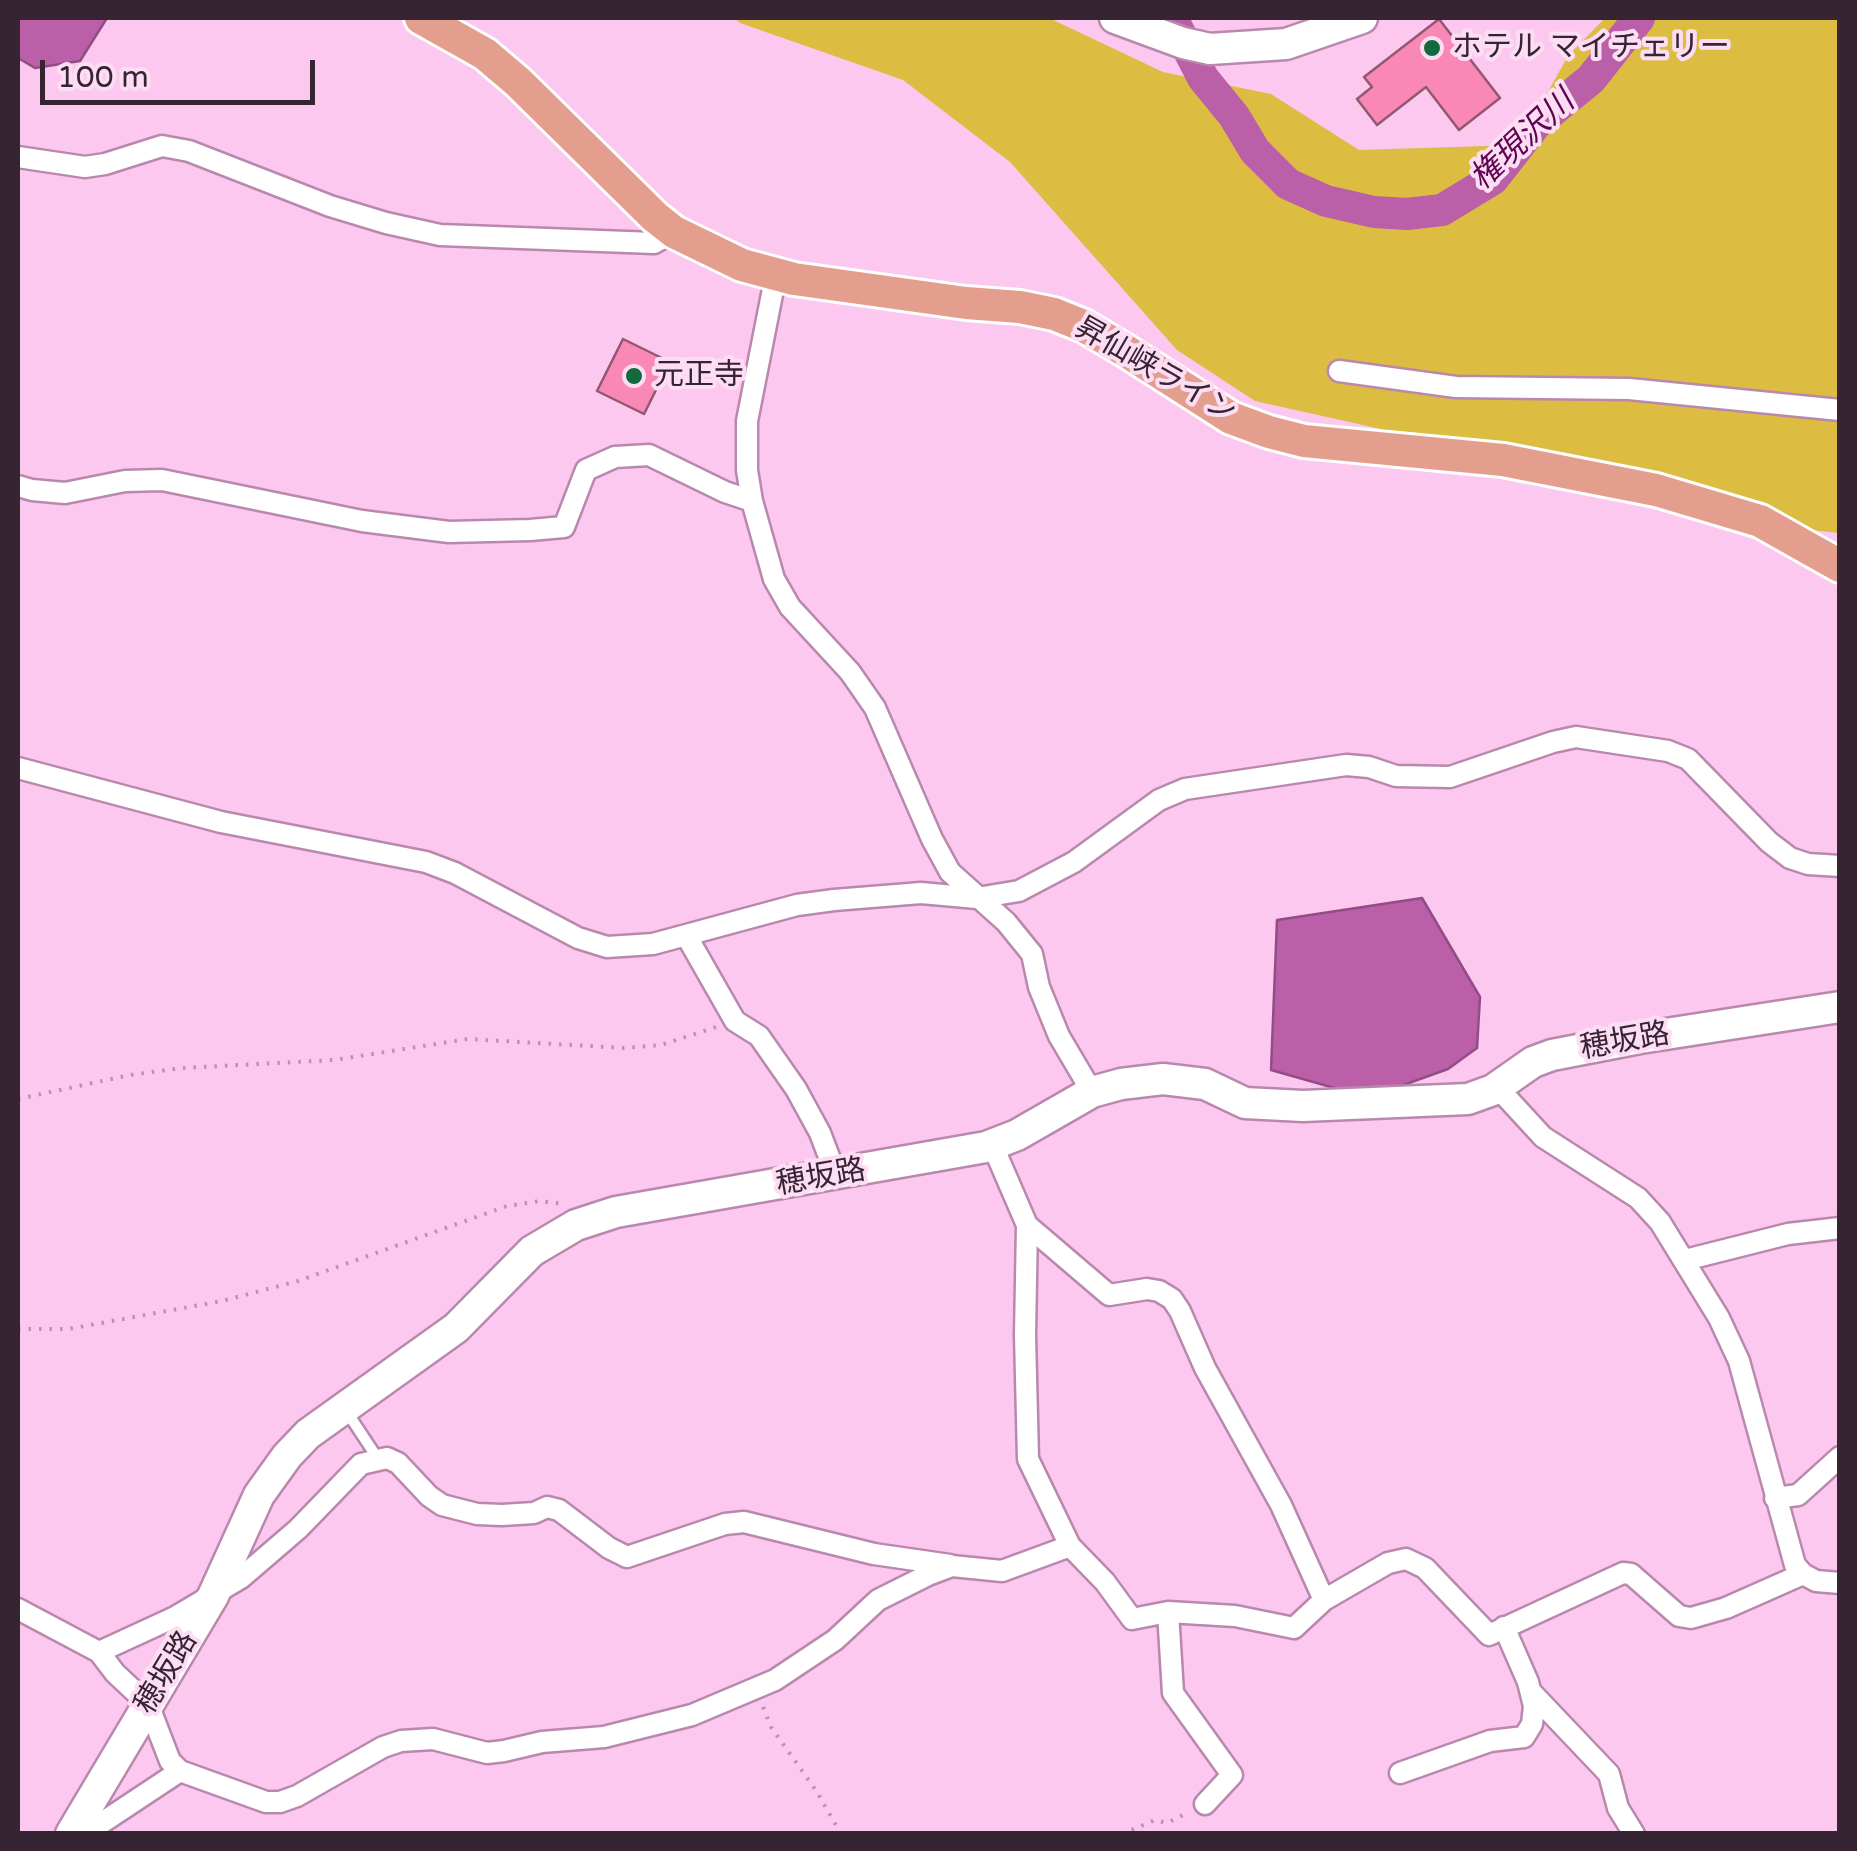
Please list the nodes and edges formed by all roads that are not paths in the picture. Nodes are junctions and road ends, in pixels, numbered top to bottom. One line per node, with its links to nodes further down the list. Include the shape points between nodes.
1 (421, 18): 5 (main road, 昇仙峡ライン, via 507,72)
2 (1115, 18): 3 (main road, via 1210,49 1286,44)
3 (1362, 18)
4 (18, 157): 5 (street, via 85,167 162,146 231,165 330,206 440,235 654,242)
5 (674, 232): 6 (main road, 昇仙峡ライン)
6 (776, 274): 10 (street, via 747,422); 11 (main road, 昇仙峡ライン, via 1054,314 1231,418 1269,432 1503,460 1656,490 1760,522)
7 (1339, 371): 8 (street, via 1456,387 1629,389)
8 (1840, 410)
9 (18, 486): 10 (street, via 65,493 162,480 362,521 449,532 530,530 564,526 586,470 614,457 649,455)
10 (752, 501): 14 (street, via 774,579 875,708 932,839 950,872)
11 (1840, 566)
12 (18, 768): 15 (street, via 221,822 426,862 607,948)
13 (1840, 866): 14 (street, via 1790,858 1688,760 1576,737 1450,776 1396,776 1346,765 1185,789 1047,877 1020,891)
14 (977, 898): 15 (street, via 921,892 834,900); 18 (street, via 1032,954 1058,1036)
15 (686, 934): 20 (street, via 734,1021 759,1036 796,1089)
16 (1840, 1007): 17 (main road, 穂坂路, via 1566,1052 1533,1062)
17 (1497, 1088): 18 (main road, 穂坂路, via 1468,1099 1303,1106 1245,1103 1206,1084 1163,1080); 23 (street, via 1543,1136 1638,1198)
18 (1092, 1092): 19 (main road, 穂坂路)
19 (992, 1144): 20 (main road, 穂坂路); 21 (street)
20 (836, 1175): 24 (main road, 穂坂路, via 576,1225 532,1252 416,1360)
21 (1027, 1225): 28 (street, via 1028,1459); 33 (street, via 1110,1294 1148,1289 1172,1299)
22 (1840, 1228): 23 (street)
23 (1685, 1260): 27 (street, via 1739,1361)
24 (344, 1408): 25 (lane); 32 (main road, 穂坂路, via 308,1434 271,1475)
25 (378, 1458): 29 (street, via 398,1463 442,1505 477,1514 560,1510 627,1556 744,1522); 32 (street, via 362,1464 270,1554)
26 (1840, 1458): 27 (street, via 1798,1495)
27 (1775, 1498): 30 (street)
28 (1070, 1546): 29 (street, via 1002,1571); 35 (street, via 1132,1619)
29 (952, 1566): 40 (street, via 878,1600 835,1640 774,1680 692,1715 604,1737 487,1752 433,1739 401,1741 280,1802)
30 (1803, 1574): 31 (street); 36 (street, via 1691,1618 1622,1573)
31 (1840, 1583)
32 (213, 1596): 37 (street); 39 (main road, 穂坂路)
33 (1324, 1600): 35 (street, via 1294,1628); 36 (street, via 1406,1559 1425,1568 1489,1635)
34 (18, 1608): 37 (street)
35 (1168, 1612): 42 (street, via 1173,1694 1232,1774)
36 (1504, 1628): 38 (street)
37 (99, 1652): 39 (street)
38 (1531, 1691): 41 (street, via 1532,1724 1524,1738 1490,1742); 44 (street, via 1610,1774 1618,1808)
39 (148, 1704): 40 (street, via 170,1762); 43 (main road, 穂坂路)
40 (180, 1771): 43 (street, via 94,1828)
41 (1400, 1773)
42 (1205, 1804)
43 (74, 1834)
44 (1634, 1834)

